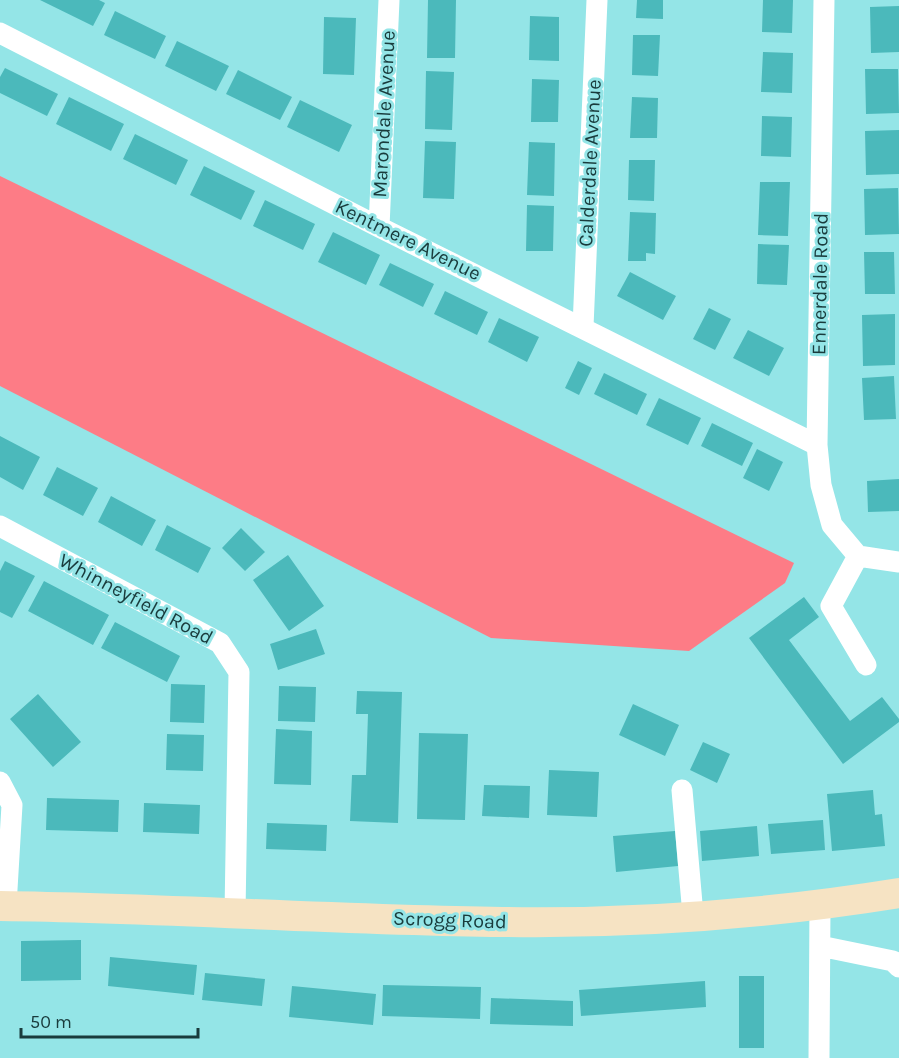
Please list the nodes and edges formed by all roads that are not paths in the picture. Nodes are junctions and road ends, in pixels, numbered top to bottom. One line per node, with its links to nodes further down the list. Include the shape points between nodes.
1 (389, 0): 5 (street, Marondale Avenue)
2 (597, 0): 6 (street, Calderdale Avenue)
3 (824, 0): 7 (street, Ennerdale Road)
4 (0, 33): 5 (street, Kentmere Avenue)
5 (379, 227): 6 (street, Kentmere Avenue)
6 (583, 327): 7 (street, Kentmere Avenue)
7 (817, 444): 9 (street, Ennerdale Road, via 821,485 832,525)
8 (0, 526): 17 (street, Whinneyfield Road, via 220,643 239,672)
9 (858, 556): 10 (street); 11 (street, via 831,606)
10 (899, 562)
11 (866, 665)
12 (0, 782): 15 (street, via 12,805)
13 (682, 790): 18 (street)
14 (899, 893): 16 (street, Scrogg Road)
15 (3, 906): 17 (street, Scrogg Road)
16 (820, 906): 18 (street, Scrogg Road); 19 (street)
17 (235, 913): 18 (street, Scrogg Road, via 503,922)
18 (693, 915)
19 (820, 946): 20 (street, via 893,961); 21 (street)
20 (899, 967)
21 (819, 1058)

